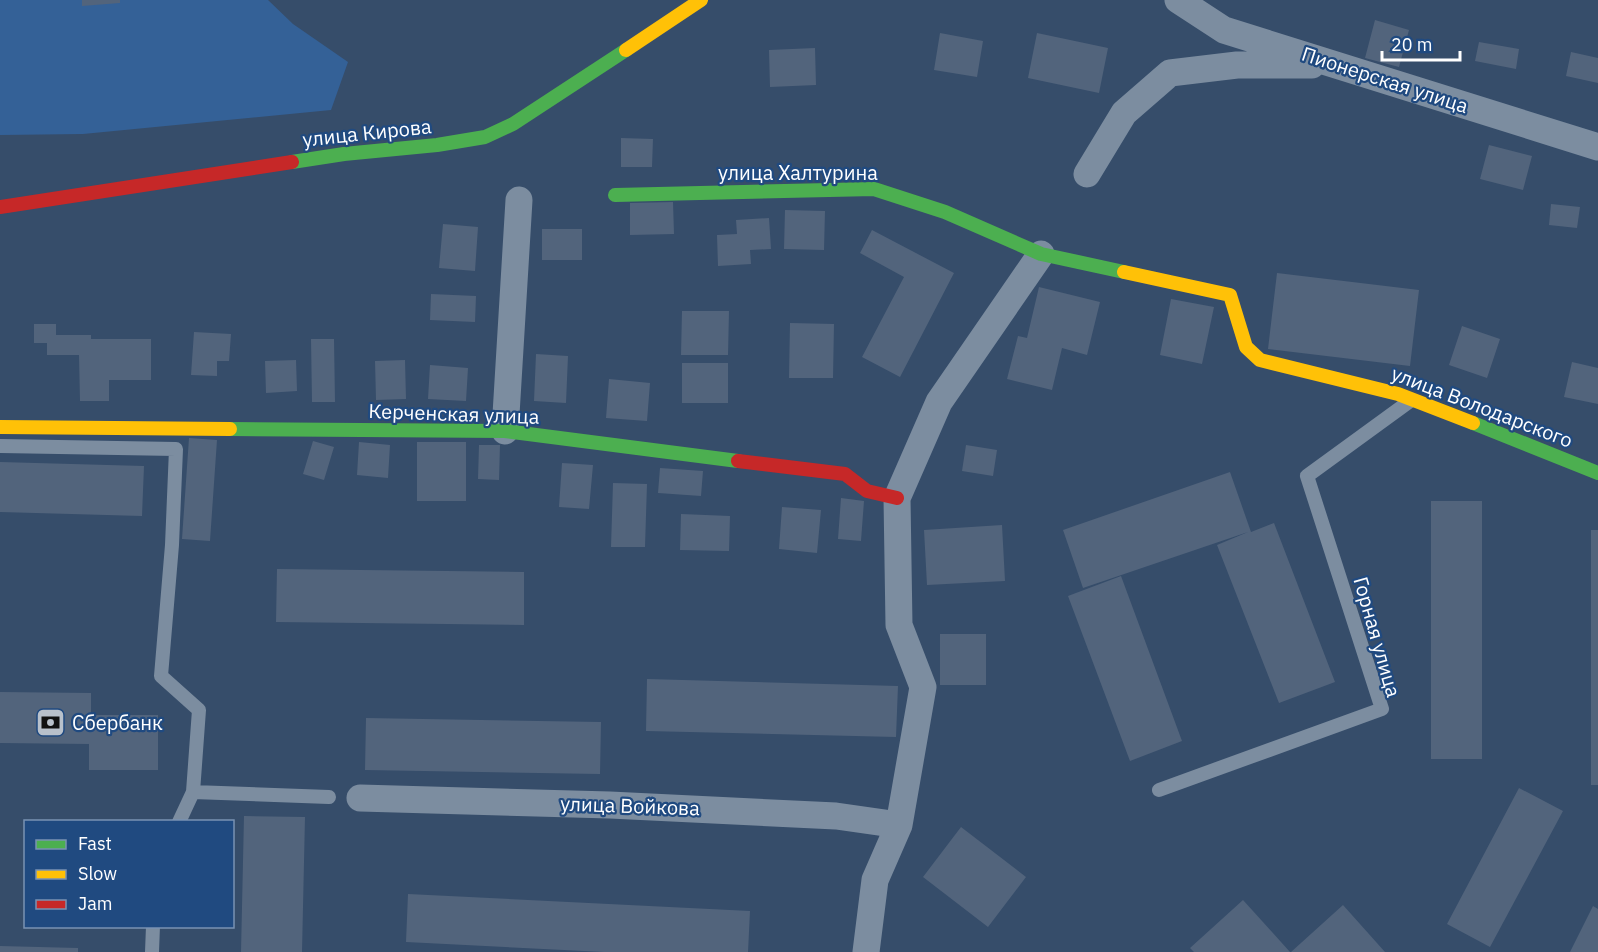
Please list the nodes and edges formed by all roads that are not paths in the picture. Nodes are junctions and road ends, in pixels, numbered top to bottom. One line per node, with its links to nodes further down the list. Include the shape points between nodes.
1 (701, 0): 8 (street, улица Кирова, via 520,119 485,136)
2 (1178, 0): 3 (street, Пионерская улица, via 1224,30)
3 (1343, 66): 4 (street, Пионерская улица); 5 (street, via 1238,64 1170,73 1124,113)
4 (1598, 147)
5 (1087, 174)
6 (615, 195): 9 (street, улица Халтурина, via 874,189 945,212)
7 (519, 200): 12 (street)
8 (0, 207)
9 (1041, 254): 10 (street, улица Володарского, via 1230,295 1246,347 1260,360); 15 (street, via 939,402)
10 (1412, 399): 14 (street, улица Володарского); 16 (lane, Горная улица, via 1307,476 1382,709)
11 (1, 427): 12 (street, Керченская улица)
12 (505, 431): 15 (street, Керченская улица, via 845,474 867,491)
13 (0, 446): 17 (lane, via 176,449 161,676 199,710)
14 (1598, 472)
15 (897, 498): 21 (street, via 899,625 923,687)
16 (1159, 790)
17 (193, 792): 18 (lane); 20 (lane)
18 (329, 797)
19 (360, 798): 21 (street, улица Войкова, via 836,816)
20 (180, 820)
21 (899, 825): 24 (street, via 875,880)
22 (153, 928): 23 (lane)
23 (152, 952)
24 (866, 952)

